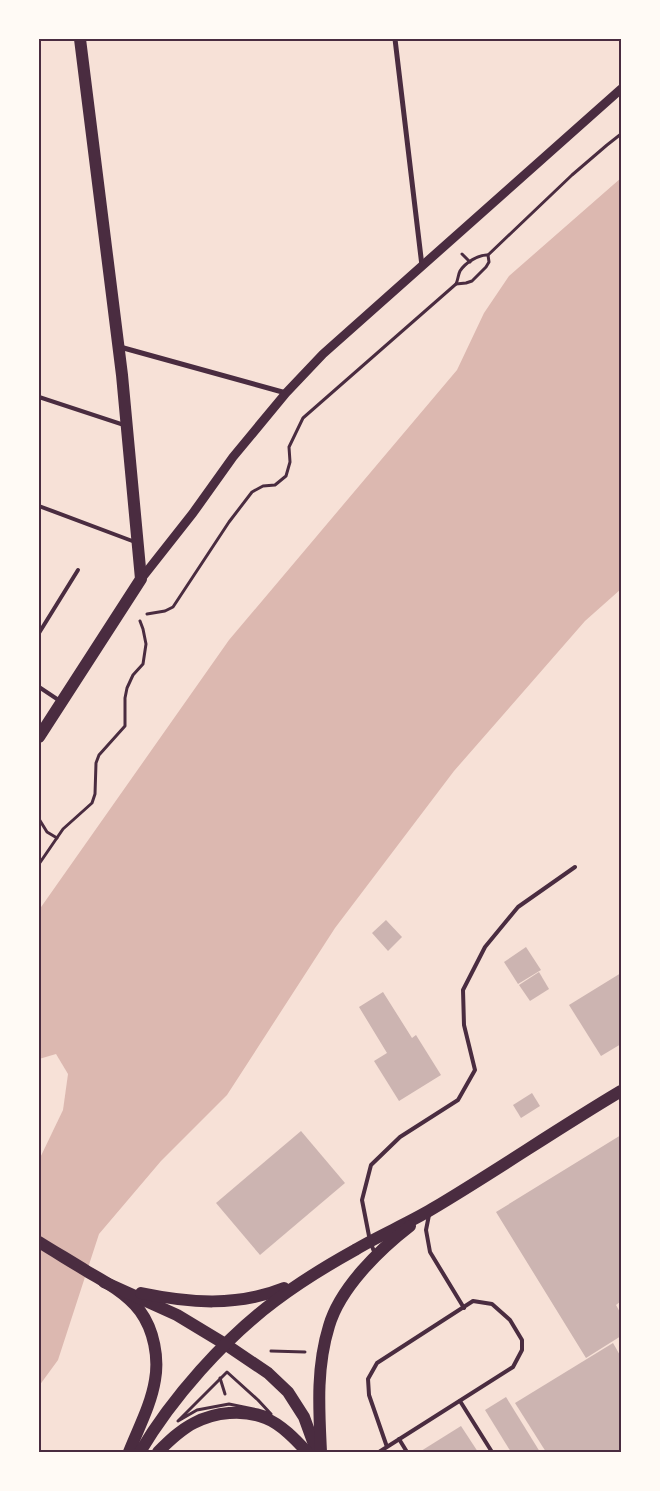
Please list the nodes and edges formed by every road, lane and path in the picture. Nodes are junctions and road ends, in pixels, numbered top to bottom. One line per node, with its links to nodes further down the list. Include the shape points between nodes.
1 (80, 39): 8 (main road)
2 (395, 39): 6 (street)
3 (621, 89): 6 (street)
4 (621, 134): 5 (path)
5 (488, 255): 7 (path, via 476,257 460,271); 7 (path, via 486,267 472,281)
6 (422, 266): 9 (street, via 324,354)
7 (456, 284): 16 (path, via 302,418 289,447 290,462 286,476 275,485 263,486 252,492 173,607 165,612)
8 (118, 347): 9 (street); 11 (main road)
9 (286, 393): 15 (street, via 233,457)
10 (39, 397): 11 (lane)
11 (126, 426): 13 (main road)
12 (39, 506): 13 (lane)
13 (138, 543): 15 (main road)
14 (78, 570): 18 (lane)
15 (142, 579): 20 (main road)
16 (147, 614)
17 (140, 620): 23 (path, via 146,644 143,664 127,688 125,726 99,755 92,803)
18 (39, 633)
19 (39, 687): 20 (lane)
20 (62, 702): 21 (main road)
21 (39, 738)
22 (39, 819): 23 (path, via 47,832)
23 (57, 838): 24 (path)
24 (39, 864)
25 (576, 867): 28 (lane, via 518,907 485,947 463,990 464,1025 475,1070 458,1100 400,1137 372,1165 362,1200)
26 (621, 1091): 27 (main road)
27 (430, 1210): 28 (main road); 30 (main road); 33 (lane, via 426,1230 430,1252)
28 (370, 1241): 30 (lane); 31 (main road)
29 (39, 1242): 32 (main road)
30 (376, 1256): 49 (main road, via 340,1301 329,1325 319,1376)
31 (305, 1280): 32 (main road, via 237,1301 203,1302 138,1293); 34 (main road)
32 (104, 1282): 34 (main road, via 178,1315); 44 (main road, via 140,1311 151,1332 156,1356 151,1398)
33 (464, 1308): 40 (lane, via 474,1301 492,1304 510,1320 522,1340 522,1350 513,1367); 43 (lane, via 376,1363 368,1379 369,1395)
34 (225, 1344): 45 (main road, via 163,1416); 48 (main road, via 268,1373 288,1392 304,1417)
35 (307, 1344): 37 (path)
36 (269, 1351): 37 (path)
37 (305, 1352): 38 (path)
38 (303, 1361)
39 (220, 1378): 41 (path)
40 (460, 1401): 42 (lane); 52 (lane)
41 (228, 1404)
42 (399, 1439): 43 (lane); 51 (lane)
43 (387, 1447): 50 (lane)
44 (129, 1452)
45 (140, 1452)
46 (158, 1452): 47 (main road, via 194,1423 218,1414 242,1412 266,1418)
47 (307, 1452)
48 (317, 1452)
49 (321, 1452)
50 (379, 1452)
51 (407, 1452)
52 (492, 1452)

